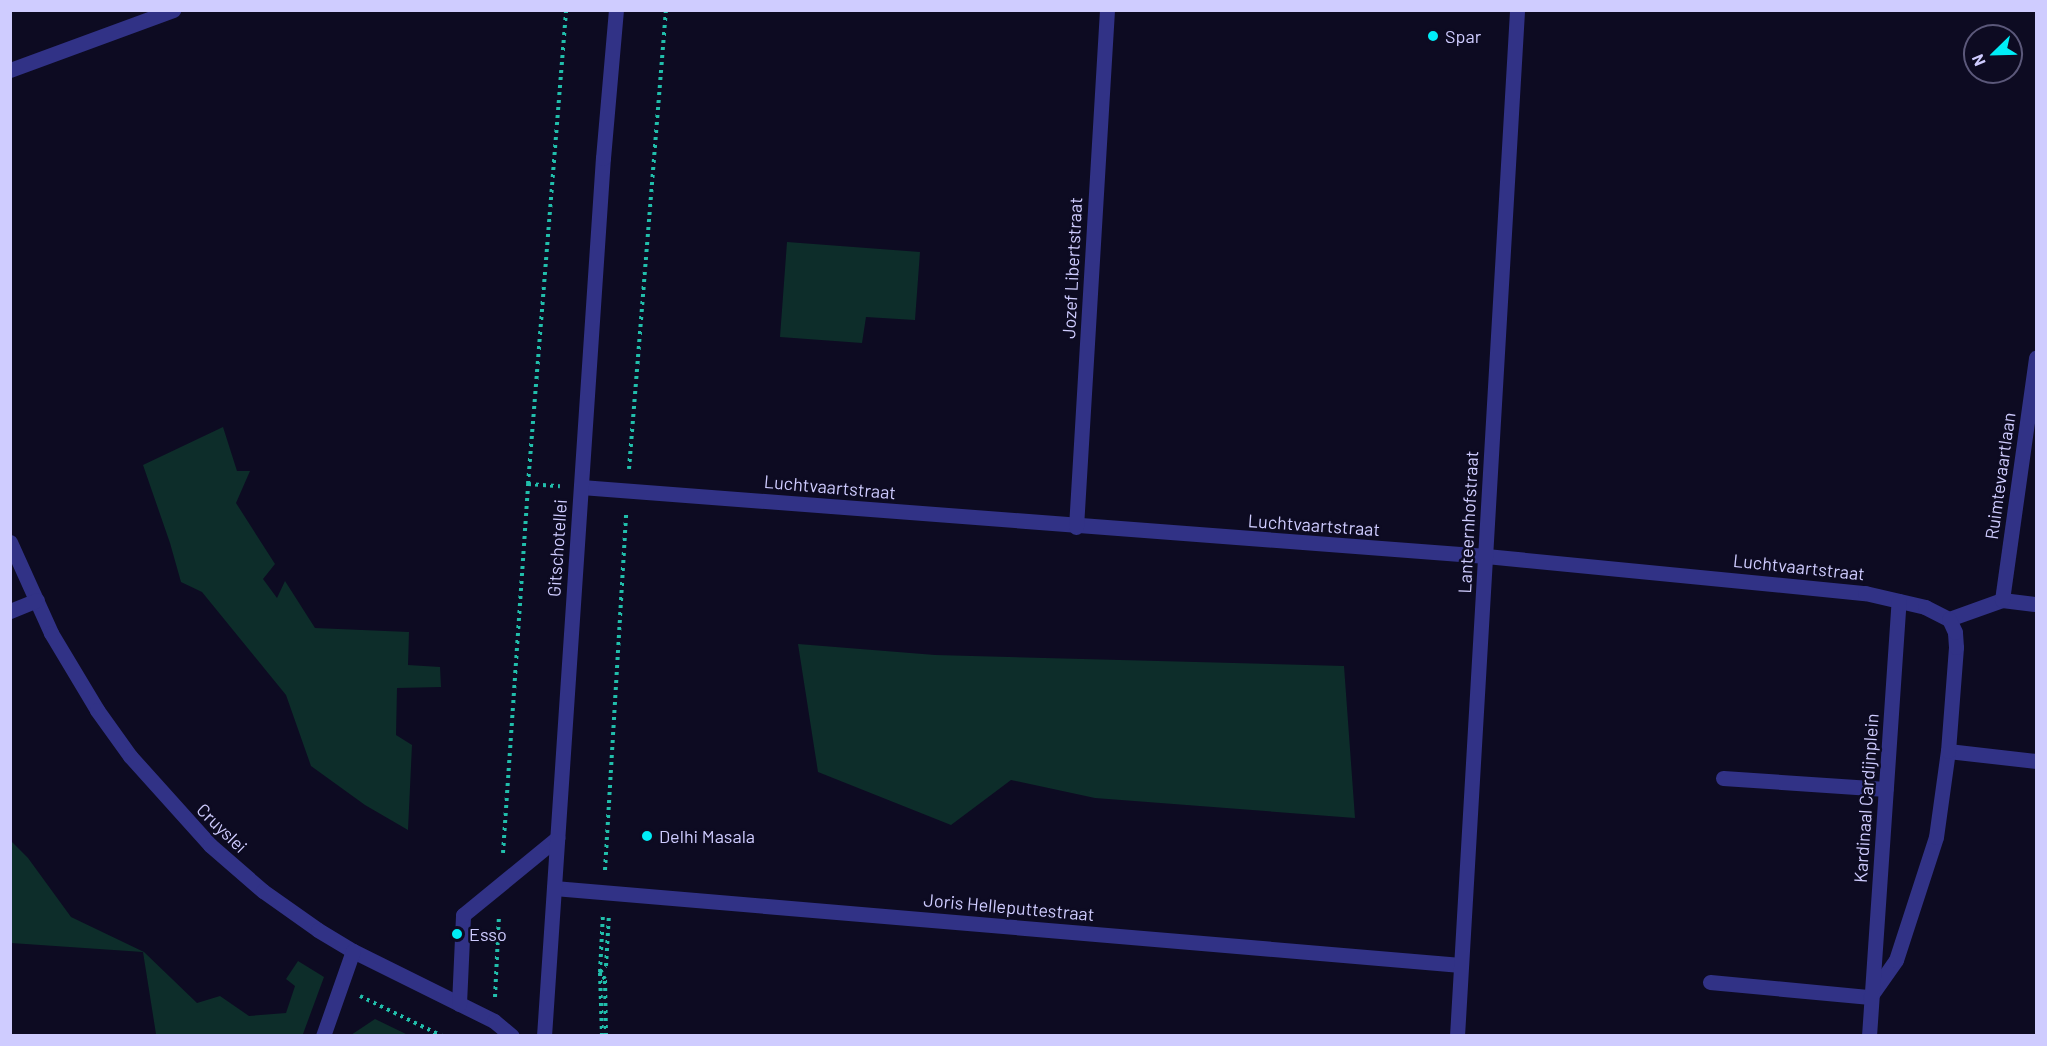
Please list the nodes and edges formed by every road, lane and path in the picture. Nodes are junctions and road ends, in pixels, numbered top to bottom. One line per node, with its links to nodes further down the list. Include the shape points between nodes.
1 (173, 10): 7 (street)
2 (566, 10): 9 (path)
3 (616, 10): 10 (street, Gitschotellei)
4 (666, 10): 11 (path)
5 (1107, 10): 12 (street, Jozef Libertstraat)
6 (1517, 10): 14 (street, Lanteernhofstraat)
7 (10, 70)
8 (2037, 357): 16 (street, Ruimtevaartlaan)
9 (528, 484): 10 (path); 26 (path)
10 (581, 488): 11 (street, Luchtvaartstraat); 25 (street, Gitschotellei)
11 (627, 490): 12 (street, Luchtvaartstraat); 28 (path)
12 (1076, 527): 14 (street, Luchtvaartstraat)
13 (10, 542): 15 (street, Cruyslei)
14 (1486, 556): 17 (street, Luchtvaartstraat, via 1865,593); 30 (street, Lanteernhofstraat)
15 (37, 600): 19 (street); 29 (street, Cruyslei, via 51,633 97,710 175,809 263,891)
16 (2002, 600): 18 (street); 20 (street)
17 (1899, 601): 20 (street, Luchtvaartstraat, via 1925,607); 24 (street, Kardinaal Cardijnplein)
18 (2037, 604)
19 (10, 610)
20 (1948, 619): 21 (street, via 1955,632 1956,647)
21 (1948, 751): 22 (street); 33 (street, via 1936,837 1896,960)
22 (2037, 761)
23 (1722, 778): 24 (street)
24 (1886, 789): 33 (street, Kardinaal Cardijnplein)
25 (557, 838): 26 (street); 27 (street, Gitschotellei)
26 (501, 884): 34 (street, via 464,915); 35 (path)
27 (554, 888): 28 (street, Joris Helleputtestraat); 39 (street, Gitschotellei)
28 (607, 893): 30 (street, Joris Helleputtestraat); 40 (path, via 600,972)
29 (353, 951): 34 (street, Cruyslei); 36 (street)
30 (1461, 965): 41 (street, Lanteernhofstraat)
31 (1710, 982): 33 (street)
32 (363, 990): 37 (path, via 358,994)
33 (1870, 997): 42 (street, Kardinaal Cardijnplein)
34 (459, 1004): 35 (street, Cruyslei)
35 (494, 1021): 38 (street, Cruyslei)
36 (323, 1035)
37 (442, 1035)
38 (513, 1035)
39 (544, 1035)
40 (604, 1035)
41 (1456, 1035)
42 (1869, 1035)

